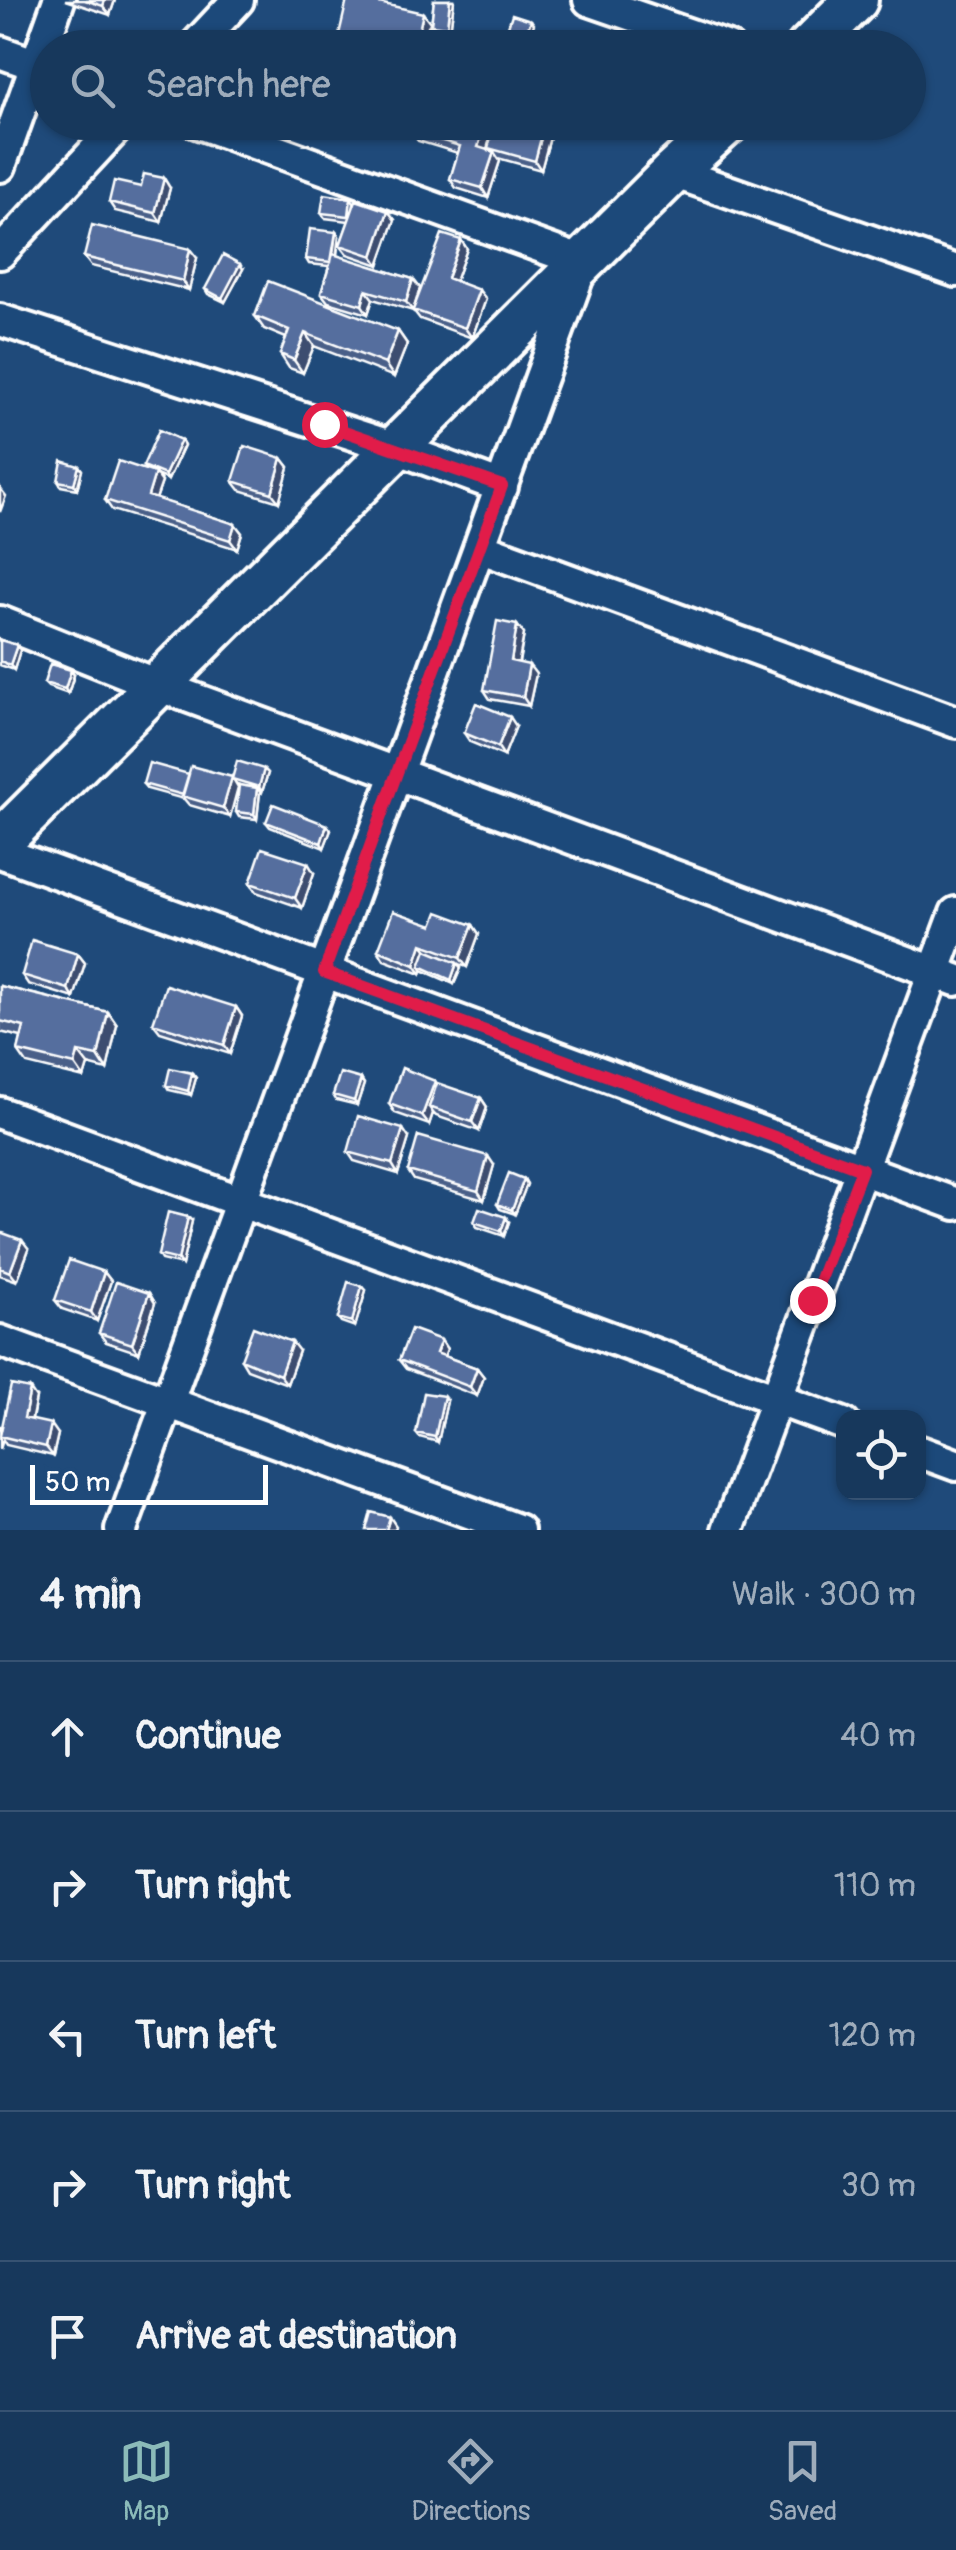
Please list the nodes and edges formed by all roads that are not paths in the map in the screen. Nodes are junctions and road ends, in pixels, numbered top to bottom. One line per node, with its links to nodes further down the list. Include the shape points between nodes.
1 (59, 0): 5 (street)
2 (238, 0): 6 (street)
3 (589, 0): 7 (street)
4 (856, 0): 8 (street)
5 (51, 30)
6 (210, 30)
7 (676, 30)
8 (826, 30)
9 (0, 52): 10 (street)
10 (30, 63)
11 (30, 95): 15 (street)
12 (105, 140): 17 (street)
13 (246, 140): 18 (street)
14 (709, 140): 16 (street)
15 (0, 166)
16 (674, 172): 18 (street); 19 (street)
17 (0, 252)
18 (584, 262): 21 (street); 22 (street)
19 (956, 271)
20 (0, 320): 21 (street)
21 (396, 448): 22 (street); 25 (street)
22 (502, 486): 23 (street)
23 (479, 547): 26 (street); 27 (street)
24 (0, 622): 25 (street)
25 (157, 685): 27 (street); 28 (street)
26 (956, 722)
27 (396, 775): 31 (street); 32 (street)
28 (0, 842)
29 (0, 852): 31 (street)
30 (956, 914): 32 (street)
31 (324, 972): 34 (street); 35 (street)
32 (945, 976): 34 (street)
33 (0, 1114): 35 (street)
34 (862, 1169): 36 (street); 38 (street)
35 (240, 1202): 38 (street); 39 (street)
36 (956, 1204)
37 (0, 1341): 39 (street)
38 (776, 1399): 40 (street); 45 (street)
39 (168, 1402): 43 (street); 44 (street)
40 (836, 1421)
41 (926, 1454): 42 (street)
42 (956, 1465)
43 (120, 1530)
44 (518, 1530)
45 (728, 1530)

